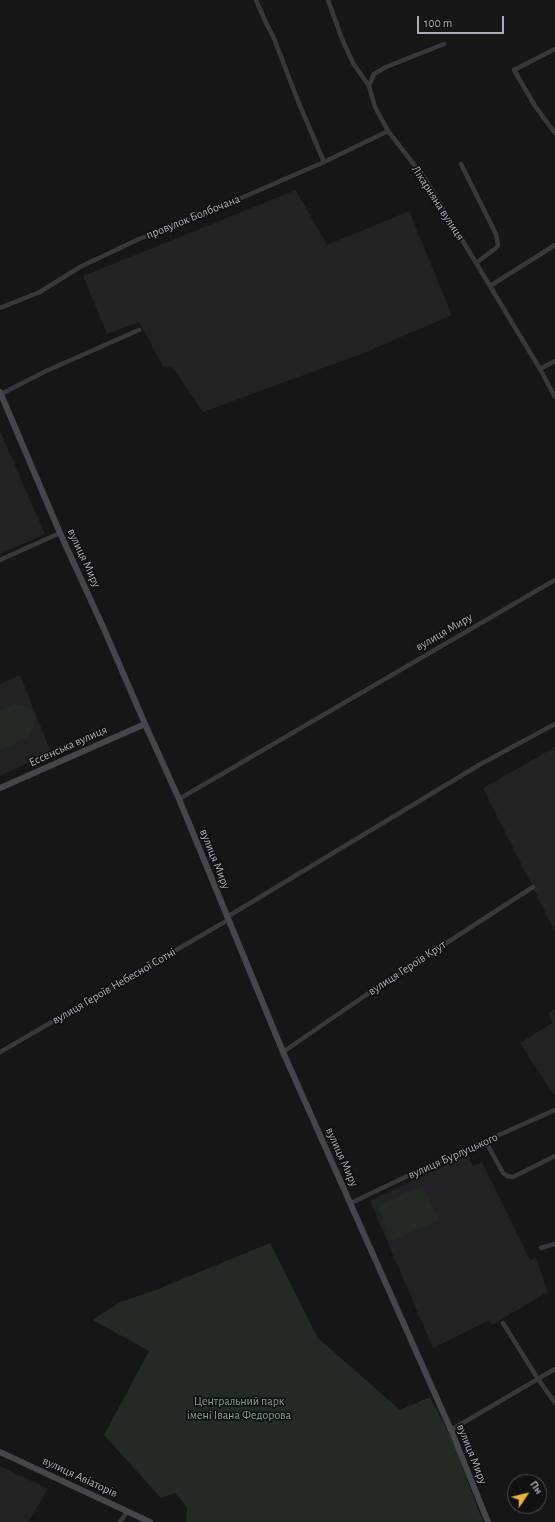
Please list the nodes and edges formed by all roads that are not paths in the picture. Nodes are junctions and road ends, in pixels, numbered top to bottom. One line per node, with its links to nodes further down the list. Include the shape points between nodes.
1 (256, 0): 8 (street)
2 (328, 0): 5 (street, Лікарняна вулиця, via 353,64)
3 (444, 44): 5 (street, via 374,74)
4 (555, 50): 7 (street, via 514,70 535,106)
5 (369, 86): 6 (street, Лікарняна вулиця, via 375,106)
6 (388, 131): 8 (street, провулок Болбочана); 11 (street, Лікарняна вулиця, via 426,180)
7 (555, 133)
8 (324, 162): 13 (street, провулок Болбочана, via 139,239 80,267 40,292)
9 (461, 164): 11 (street, via 496,234 498,245)
10 (555, 245): 12 (street)
11 (476, 263): 12 (street, Лікарняна вулиця)
12 (490, 286): 16 (street, Лікарняна вулиця)
13 (0, 308)
14 (139, 330): 17 (street)
15 (555, 361): 16 (street)
16 (540, 369): 18 (street, Лікарняна вулиця)
17 (0, 393): 19 (main road, вулиця Миру)
18 (555, 398)
19 (60, 532): 20 (street); 22 (main road, вулиця Миру)
20 (0, 560)
21 (555, 580): 25 (street, вулиця Миру)
22 (145, 724): 24 (main road, Ессенська вулиця); 25 (main road, вулиця Миру)
23 (555, 724): 27 (street, вулиця Героїв Небесної Сотні, via 479,765)
24 (0, 788)
25 (179, 799): 27 (main road, вулиця Миру)
26 (532, 887): 29 (street, вулиця Героїв Крут)
27 (228, 918): 28 (street, вулиця Героїв Небесної Сотні); 29 (main road, вулиця Миру)
28 (0, 1052)
29 (283, 1052): 33 (main road, вулиця Миру)
30 (555, 1110): 31 (street, вулиця Бурлуцького)
31 (486, 1142): 32 (street, via 507,1176 513,1177); 33 (street, вулиця Бурлуцького)
32 (555, 1156)
33 (351, 1203): 40 (main road, вулиця Миру)
34 (555, 1244): 35 (street)
35 (541, 1248)
36 (503, 1323): 38 (street)
37 (555, 1369): 38 (street)
38 (538, 1379): 39 (street); 40 (street)
39 (555, 1403)
40 (451, 1430): 45 (main road, вулиця Миру)
41 (0, 1452): 42 (main road, вулиця Авіаторів)
42 (127, 1512): 43 (street); 44 (main road, вулиця Авіаторів)
43 (120, 1522)
44 (150, 1522)
45 (488, 1522)

